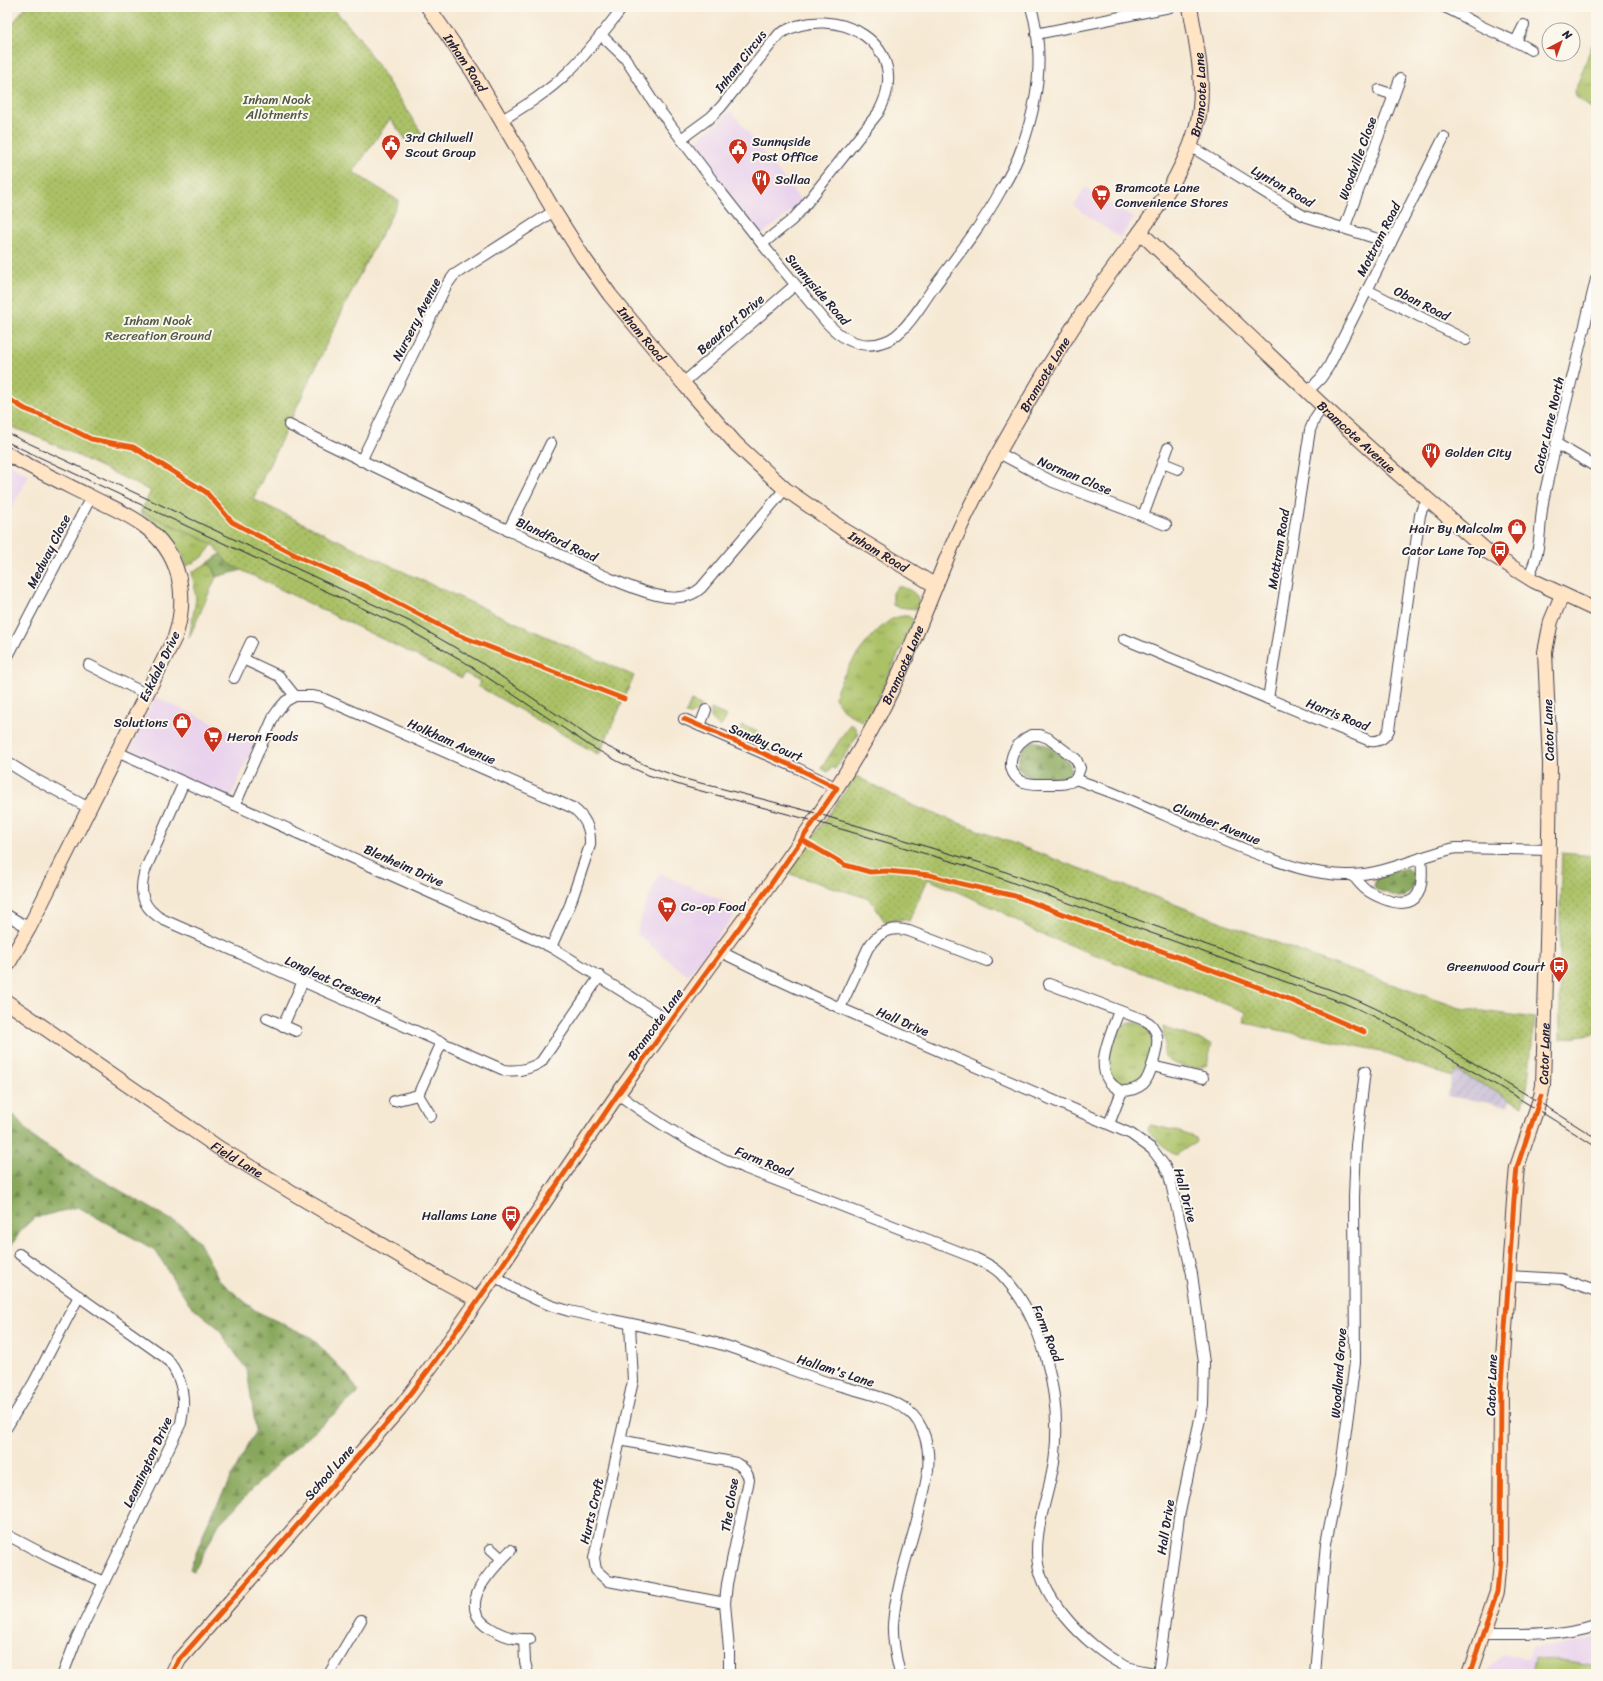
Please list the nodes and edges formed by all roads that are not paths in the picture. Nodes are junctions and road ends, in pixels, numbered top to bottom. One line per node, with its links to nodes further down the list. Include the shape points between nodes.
1 (428, 7): 15 (street, Inham Road, via 473,72)
2 (623, 7): 9 (street)
3 (1030, 7): 8 (street, Sunnyside Road)
4 (1170, 7): 8 (street)
5 (1190, 7): 18 (street, Bramcote Lane, via 1201,81 1197,126)
6 (1444, 7): 10 (street)
7 (1524, 25): 10 (street)
8 (1036, 34): 25 (street, Sunnyside Road, via 1038,84 1032,114 1012,170 973,233 902,330 886,342 873,344 847,340 827,323)
9 (601, 35): 15 (street, via 566,74 542,94); 17 (street, Sunnyside Road, via 625,58)
10 (1516, 41): 11 (street)
11 (1531, 50)
12 (1400, 80): 14 (street, Woodville Close)
13 (1379, 90): 14 (street)
14 (1394, 95): 20 (street, Woodville Close)
15 (502, 120): 19 (street, Inham Road)
16 (1444, 137): 22 (street, Mottram Road)
17 (681, 139): 23 (street, Sunnyside Road); 23 (street, Inham Circus, via 721,107 779,34 798,20 810,15 832,14 859,24 876,39 885,56 889,72 883,105 802,209)
18 (1190, 146): 20 (street, Lynton Road, via 1304,216); 21 (street, Bramcote Lane, via 1167,192)
19 (554, 211): 28 (street, Inham Road, via 610,295); 37 (street, Nursery Avenue, via 454,275 446,286)
20 (1344, 229): 22 (street, Lynton Road)
21 (1140, 232): 29 (street, Bramcote Avenue); 35 (street, Bramcote Lane, via 1088,304)
22 (1391, 243): 26 (street, Mottram Road)
23 (762, 244): 25 (street, Sunnyside Road)
24 (1596, 279): 33 (street, Cator Lane North)
25 (795, 284): 28 (street, Beaufort Drive)
26 (1367, 290): 27 (street, Oban Road); 29 (street, Mottram Road, via 1322,378)
27 (1466, 340)
28 (683, 383): 41 (street, Inham Road, via 736,444)
29 (1308, 391): 30 (street, Bramcote Avenue)
30 (1324, 406): 43 (street, Bramcote Avenue); 59 (street, Mottram Road, via 1314,418 1310,430)
31 (289, 425): 37 (street, Blandford Road)
32 (551, 443): 46 (street)
33 (1557, 444): 39 (street); 47 (street, Cator Lane North, via 1544,500 1538,554)
34 (1168, 448): 38 (street)
35 (999, 453): 44 (street, Norman Close, via 1053,482); 48 (street, Bramcote Lane, via 968,512)
36 (7, 454): 42 (street, Eskdale Drive)
37 (362, 461): 46 (street, Blandford Road)
38 (1162, 464): 40 (street); 44 (street)
39 (1596, 468)
40 (1178, 469)
41 (785, 489): 46 (street, Blandford Road, via 702,588 691,595 674,598 657,596 634,588); 48 (street, Inham Road, via 851,534)
42 (91, 497): 53 (street, Medway Close); 57 (street, Eskdale Drive, via 150,530 166,550 178,573 182,602 180,622)
43 (1429, 500): 47 (street, Bramcote Avenue, via 1488,552); 59 (street, Harris Road, via 1420,515 1387,735 1376,742 1370,741)
44 (1143, 516): 45 (street, Norman Close)
45 (1166, 525)
46 (508, 530)
47 (1528, 577): 49 (street, Bramcote Avenue)
48 (936, 586): 67 (street, Bramcote Lane, via 888,699)
49 (1562, 595): 50 (street, Bramcote Avenue); 70 (street, Cator Lane, via 1551,621 1545,652 1550,764)
50 (1596, 610)
51 (1124, 639): 59 (street, Harris Road)
52 (251, 642): 54 (street)
53 (7, 658)
54 (243, 659): 56 (street); 58 (street, via 279,676)
55 (89, 665): 57 (street)
56 (234, 678)
57 (146, 694): 63 (street, Eskdale Drive)
58 (295, 696): 68 (street, via 286,701 274,716); 75 (street, Holkham Avenue, via 322,698 573,808 579,813 588,827 590,844 570,905)
59 (1268, 699)
60 (706, 710): 62 (street)
61 (684, 719): 62 (street, Sandby Court)
62 (700, 726): 67 (street, Sandby Court)
63 (117, 752): 66 (street, Blenheim Drive); 69 (street, Eskdale Drive)
64 (7, 762): 69 (street)
65 (1076, 780): 65 (street, via 1065,784 1022,781 1015,776 1012,768 1012,756 1016,747 1026,737 1044,736 1076,759 1080,768); 72 (street, Clumber Avenue, via 1272,859 1325,875)
66 (184, 782): 68 (street, Blenheim Drive); 80 (street, Longleat Crescent, via 143,877 141,888 144,902 153,913 164,920)
67 (838, 788): 76 (street, Bramcote Lane)
68 (235, 805): 75 (street, Blenheim Drive)
69 (89, 808): 74 (street, Eskdale Drive)
70 (1549, 850): 71 (street, Clumber Avenue, via 1456,848); 101 (street, Cator Lane, via 1543,1085 1517,1167)
71 (1421, 858): 72 (street, Clumber Avenue); 72 (street, via 1423,875 1419,892 1415,898 1404,904 1369,893)
72 (1353, 875)
73 (7, 915): 74 (street)
74 (29, 928): 78 (street, Eskdale Drive)
75 (551, 946): 79 (street, Blenheim Drive)
76 (721, 952): 83 (street, Hall Drive); 86 (street, Bramcote Lane)
77 (987, 961): 83 (street, via 909,931 886,931 872,941)
78 (7, 966)
79 (600, 976): 86 (street, Blenheim Drive); 89 (street, Longleat Crescent, via 546,1056 534,1066 504,1070)
80 (303, 981): 87 (street); 89 (street, Longleat Crescent)
81 (1049, 984): 84 (street)
82 (7, 1002): 104 (street, Field Lane, via 218,1148)
83 (840, 1008): 98 (street, Hall Drive)
84 (1119, 1011): 90 (street, via 1150,1023 1154,1029 1158,1041); 93 (street, via 1103,1068 1109,1083)
85 (267, 1018): 87 (street)
86 (670, 1021): 94 (street, Bramcote Lane)
87 (283, 1026): 88 (street)
88 (296, 1031)
89 (442, 1042): 95 (street)
90 (1152, 1066): 92 (street); 93 (street, via 1143,1084 1136,1089)
91 (1365, 1071): 124 (street, Woodland Grove, via 1356,1145 1354,1197 1355,1362 1340,1475 1326,1543)
92 (1203, 1078)
93 (1122, 1091): 98 (street)
94 (618, 1094): 100 (street, Bramcote Lane); 123 (street, Farm Road, via 663,1126 713,1154 975,1258 1000,1272 1032,1320 1047,1362 1056,1401 1055,1455 1037,1552 1043,1578 1058,1607 1081,1635 1123,1665)
95 (418, 1095): 96 (street); 97 (street)
96 (394, 1100)
97 (430, 1116)
98 (1109, 1124): 123 (street, Hall Drive, via 1134,1136 1152,1149 1169,1176 1192,1274 1204,1363 1203,1405 1179,1517)
99 (19, 1254): 103 (street, Leamington Drive)
100 (495, 1276): 104 (street, School Lane); 105 (street, Hallam's Lane, via 544,1304)
101 (1508, 1276): 102 (street, via 1562,1279); 116 (street, Cator Lane, via 1501,1386 1500,1563 1497,1592)
102 (1596, 1291)
103 (79, 1296): 106 (street); 112 (street, Leamington Drive, via 166,1358 179,1376 183,1403 181,1423)
104 (478, 1300): 118 (street, School Lane, via 400,1408 179,1660)
105 (630, 1324): 107 (street, Hurts Croft, via 633,1381); 122 (street, Hallam's Lane, via 724,1346 890,1401 909,1411 918,1421 928,1448 928,1470 893,1624 893,1641)
106 (7, 1427)
107 (620, 1440): 113 (street, The Close, via 736,1463 747,1473 749,1480); 113 (street, Hurts Croft, via 594,1558 596,1570 608,1581)
108 (7, 1535): 112 (street)
109 (490, 1549): 111 (street)
110 (511, 1550): 111 (street)
111 (502, 1559): 120 (street, via 479,1586 476,1613 478,1619 496,1631 527,1639 525,1662)
112 (104, 1582): 117 (street, Leamington Drive)
113 (725, 1603): 121 (street, The Close)
114 (360, 1620): 119 (street)
115 (1596, 1624): 116 (street, via 1553,1632)
116 (1483, 1634): 125 (street, Cator Lane)
117 (63, 1674)
118 (172, 1674)
119 (329, 1674)
120 (528, 1674)
121 (729, 1674)
122 (900, 1674)
123 (1158, 1674)
124 (1315, 1674)
125 (1470, 1674)

